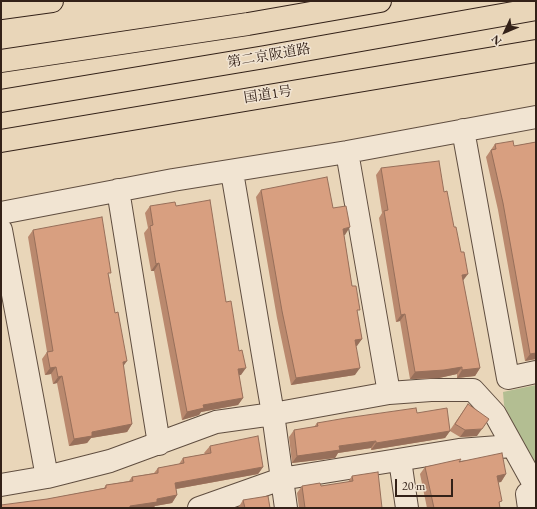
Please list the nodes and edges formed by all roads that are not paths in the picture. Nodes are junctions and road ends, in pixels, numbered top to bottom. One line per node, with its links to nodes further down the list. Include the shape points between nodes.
1 (52, 1): 3 (highway)
2 (380, 1): 6 (highway, via 248,24)
3 (1, 8)
4 (536, 8): 7 (highway, 第二京阪道路, via 273,56)
5 (536, 51): 10 (highway, 国道1号)
6 (1, 61)
7 (1, 101)
8 (536, 117): 9 (street)
9 (464, 130): 11 (street); 16 (street, via 508,378)
10 (1, 141)
11 (347, 152): 12 (street); 17 (street)
12 (232, 172): 13 (street); 18 (street)
13 (118, 190): 14 (street); 19 (street)
14 (1, 213)
15 (1, 230): 22 (street)
16 (536, 372)
17 (389, 393): 18 (street); 20 (street, via 473,390 495,414)
18 (273, 414): 19 (street, via 216,422); 23 (street)
19 (159, 444): 22 (street, via 110,461)
20 (512, 446): 21 (street, via 459,450); 25 (street)
21 (400, 460): 23 (street); 29 (street)
22 (47, 477): 24 (street)
23 (281, 479): 27 (street); 28 (street)
24 (1, 485)
25 (536, 488)
26 (536, 494): 30 (street, via 527,494)
27 (199, 508)
28 (286, 508)
29 (407, 508)
30 (529, 508)

